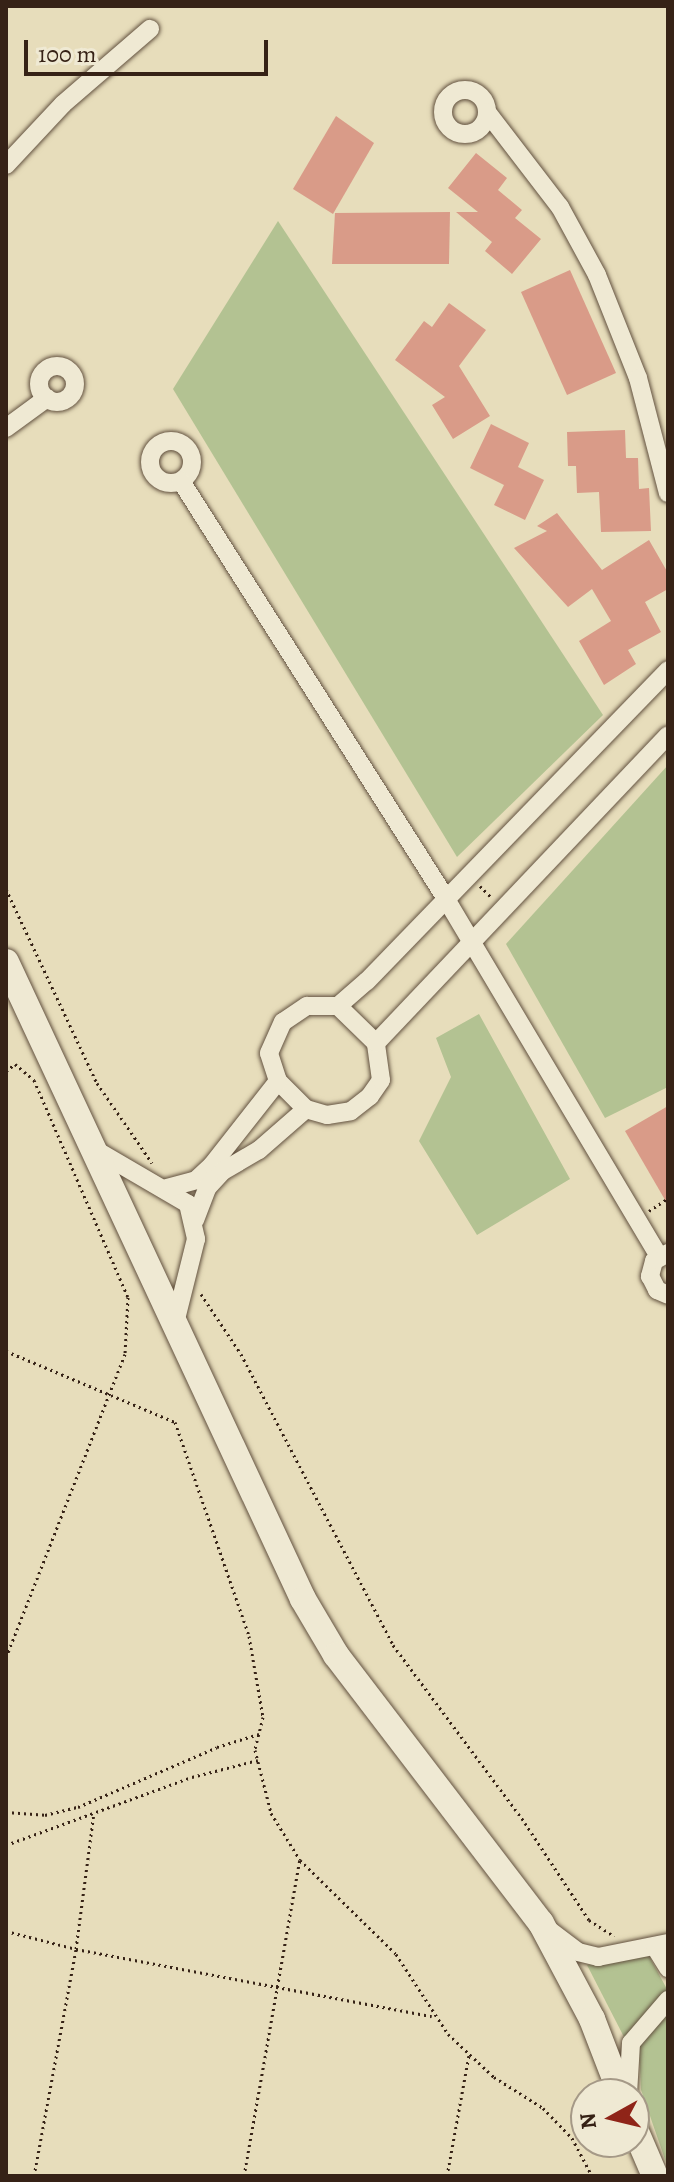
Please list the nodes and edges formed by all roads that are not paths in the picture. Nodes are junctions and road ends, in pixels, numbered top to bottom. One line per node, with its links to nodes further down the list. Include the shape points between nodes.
1 (150, 29): 3 (street, via 63,104)
2 (487, 112): 7 (street, via 560,207 597,275 638,378)
3 (6, 165)
4 (47, 398): 5 (street)
5 (6, 428)
6 (181, 481): 10 (street)
7 (668, 493)
8 (668, 670): 10 (street)
9 (668, 735): 11 (street)
10 (446, 899): 11 (street); 13 (street)
11 (472, 942): 14 (street); 21 (street)
12 (6, 962): 17 (main road)
13 (338, 1006): 14 (street); 15 (street, via 307,1006 283,1022 269,1053)
14 (376, 1043): 16 (street, via 381,1080 370,1096 351,1111 327,1115)
15 (278, 1081): 16 (street); 18 (street, via 212,1165)
16 (306, 1109): 20 (street, via 259,1150 223,1171 207,1188)
17 (90, 1147): 18 (street); 19 (main road)
18 (168, 1186): 19 (street); 20 (street, via 188,1204)
19 (114, 1198): 23 (main road)
20 (195, 1220): 22 (street)
21 (664, 1255): 24 (street, via 650,1278)
22 (189, 1263): 23 (street); 25 (street)
23 (156, 1286): 25 (main road)
24 (668, 1295)
25 (175, 1323): 26 (main road, via 303,1599 336,1655)
26 (541, 1923): 27 (street, via 578,1952 598,1957); 30 (main road, via 592,2019)
27 (662, 1945): 28 (street)
28 (668, 1968)
29 (668, 2000): 31 (street, via 631,2043)
30 (615, 2078)
31 (629, 2078)

